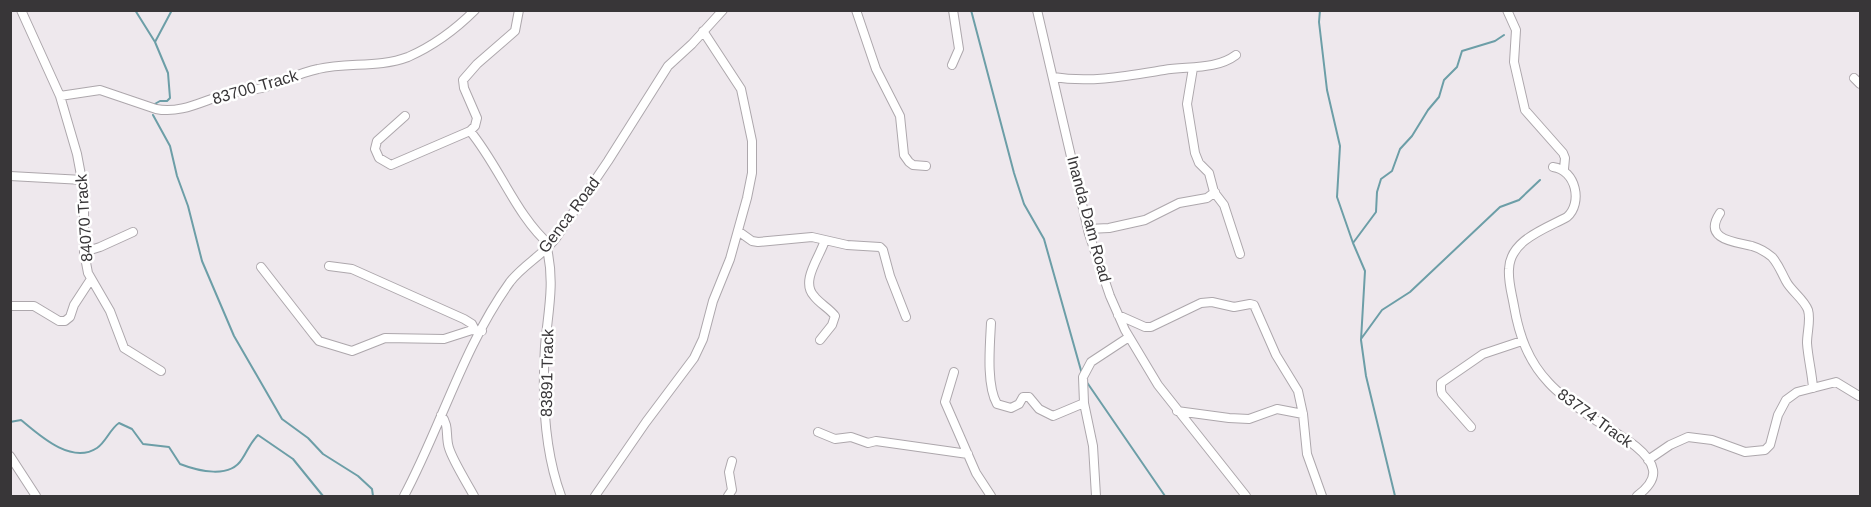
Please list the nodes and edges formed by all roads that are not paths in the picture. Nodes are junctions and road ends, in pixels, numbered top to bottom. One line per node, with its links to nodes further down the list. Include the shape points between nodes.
1 (21, 10): 14 (street, 84070 Track)
2 (475, 10): 14 (street, 83700 Track, via 432,45 406,57 318,68 178,110 156,109 100,90)
3 (519, 10): 16 (street, via 515,31 462,80 477,118)
4 (723, 10): 9 (street, Genca Road)
5 (856, 10): 17 (street, via 876,69 900,116 904,155 909,162)
6 (953, 10): 11 (street, via 959,49)
7 (1037, 10): 13 (street, Inanda Dam Road)
8 (1507, 10): 19 (street, via 1516,30 1514,62 1525,110 1563,153)
9 (703, 31): 25 (street, via 741,89 752,141 752,173); 28 (street, Genca Road, via 668,66)
10 (1236, 55): 12 (street)
11 (952, 65)
12 (1192, 68): 13 (street, via 1081,81); 22 (street, via 1187,104 1192,138 1199,164 1209,173)
13 (1053, 77): 24 (street, Inanda Dam Road)
14 (60, 96): 21 (street, 84070 Track)
15 (405, 116): 16 (street, via 377,141 379,158 391,165)
16 (470, 131): 28 (street, via 532,228)
17 (927, 166)
18 (1553, 167): 19 (street)
19 (1564, 169): 41 (street, 83774 Track, via 1572,180 1574,208 1567,217 1522,243 1510,260 1509,281)
20 (10, 176): 21 (street)
21 (82, 180): 29 (street, 84070 Track)
22 (1215, 192): 24 (street, via 1207,198 1179,202 1145,220); 30 (street, via 1224,205)
23 (1720, 213): 44 (street, via 1715,229 1720,236 1769,255 1805,305 1809,315 1807,344)
24 (1088, 229): 35 (street, Inanda Dam Road)
25 (738, 231): 27 (street, via 758,242 802,237); 60 (street, via 694,358)
26 (133, 232): 29 (street)
27 (825, 240): 36 (street, via 882,247); 40 (street, via 807,285 834,316 832,326)
28 (549, 247): 38 (street, Genca Road, via 510,282); 59 (street, 83891 Track, via 552,298 545,343 545,417 551,464)
29 (84, 252): 33 (street, 84070 Track)
30 (1240, 254)
31 (329, 266): 38 (street, via 352,269 464,319)
32 (261, 267): 38 (street, via 306,328 319,340 352,351 379,339 444,339)
33 (91, 279): 34 (street, via 65,321 34,306); 42 (street, 84070 Track, via 110,311 124,348)
34 (10, 306)
35 (1118, 315): 39 (street, Inanda Dam Road); 48 (street, via 1152,327 1201,303 1254,305 1276,355 1298,391)
36 (906, 317)
37 (991, 323): 46 (street, via 991,374 997,404 1011,408 1023,397 1029,397 1039,409 1053,416)
38 (478, 330): 49 (street, Genca Road)
39 (1129, 337): 46 (street, via 1088,366 1083,377); 47 (street, Inanda Dam Road)
40 (820, 340)
41 (1522, 341): 50 (street, via 1483,354 1441,383 1440,390); 54 (street, 83774 Track, via 1549,383)
42 (161, 371)
43 (954, 372): 52 (street, via 945,402)
44 (1813, 388): 45 (street, via 1836,382); 54 (street, via 1786,400 1766,450 1745,452 1712,440 1688,438)
45 (1859, 396)
46 (1084, 403): 63 (street, via 1093,446)
47 (1178, 411): 48 (street, via 1250,419 1275,409); 64 (street, Inanda Dam Road)
48 (1303, 414): 65 (street, via 1307,454)
49 (441, 415): 57 (street, Genca Road); 58 (street, via 447,426 451,453)
50 (1471, 427)
51 (818, 432): 52 (street, via 835,439 851,437 868,443)
52 (968, 454): 62 (street)
53 (10, 456): 56 (street)
54 (1648, 460): 66 (street, 83774 Track, via 1652,478)
55 (732, 461): 61 (street, via 732,490)
56 (36, 496)
57 (404, 496)
58 (474, 496)
59 (561, 496)
60 (595, 496)
61 (728, 496)
62 (991, 496)
63 (1096, 496)
64 (1246, 496)
65 (1322, 496)
66 (1638, 496)

